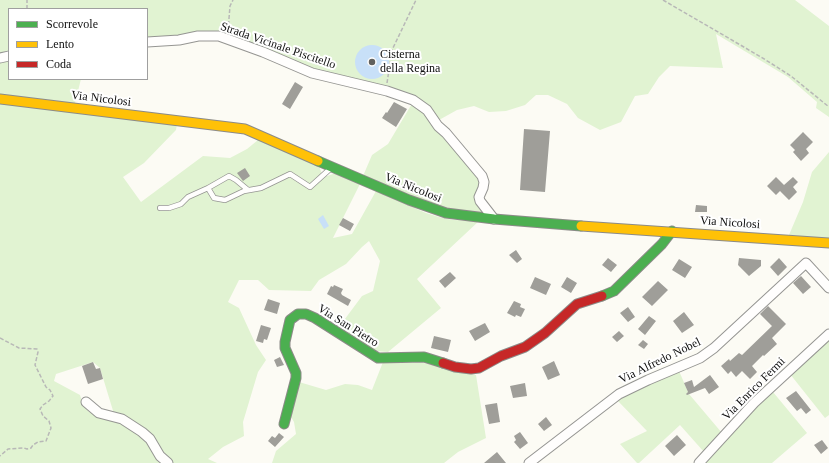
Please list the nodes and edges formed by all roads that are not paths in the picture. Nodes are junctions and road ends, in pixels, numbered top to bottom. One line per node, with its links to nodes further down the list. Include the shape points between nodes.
1 (148, 42): 7 (street, Strada Vicinale Piscitello, via 219,36 312,73 387,91 420,104 475,167 484,182 480,201)
2 (0, 99): 3 (main road, Via Nicolosi, via 228,126 245,130)
3 (332, 167): 5 (lane, via 310,187 290,174 261,188); 7 (main road, Via Nicolosi, via 427,207 446,213)
4 (208, 188): 5 (lane, via 229,176); 5 (lane, via 214,198 225,200); 6 (lane, via 188,197 181,204)
5 (248, 190)
6 (160, 208)
7 (494, 219): 8 (main road, Via Nicolosi)
8 (672, 231): 9 (main road, Via Nicolosi); 13 (main road, Via San Pietro, via 614,291 577,304 525,347 479,368 455,367 424,357 378,358 315,318 298,314 290,320 285,342 296,378)
9 (829, 243)
10 (829, 288): 15 (street, Via Alfredo Nobel, via 806,263 714,348 700,358 619,394)
11 (829, 334): 16 (street, Via Enrico Fermi, via 754,403)
12 (86, 402): 14 (street, via 98,413 122,419 142,432)
13 (284, 424)
14 (168, 463)
15 (529, 463)
16 (699, 463)

